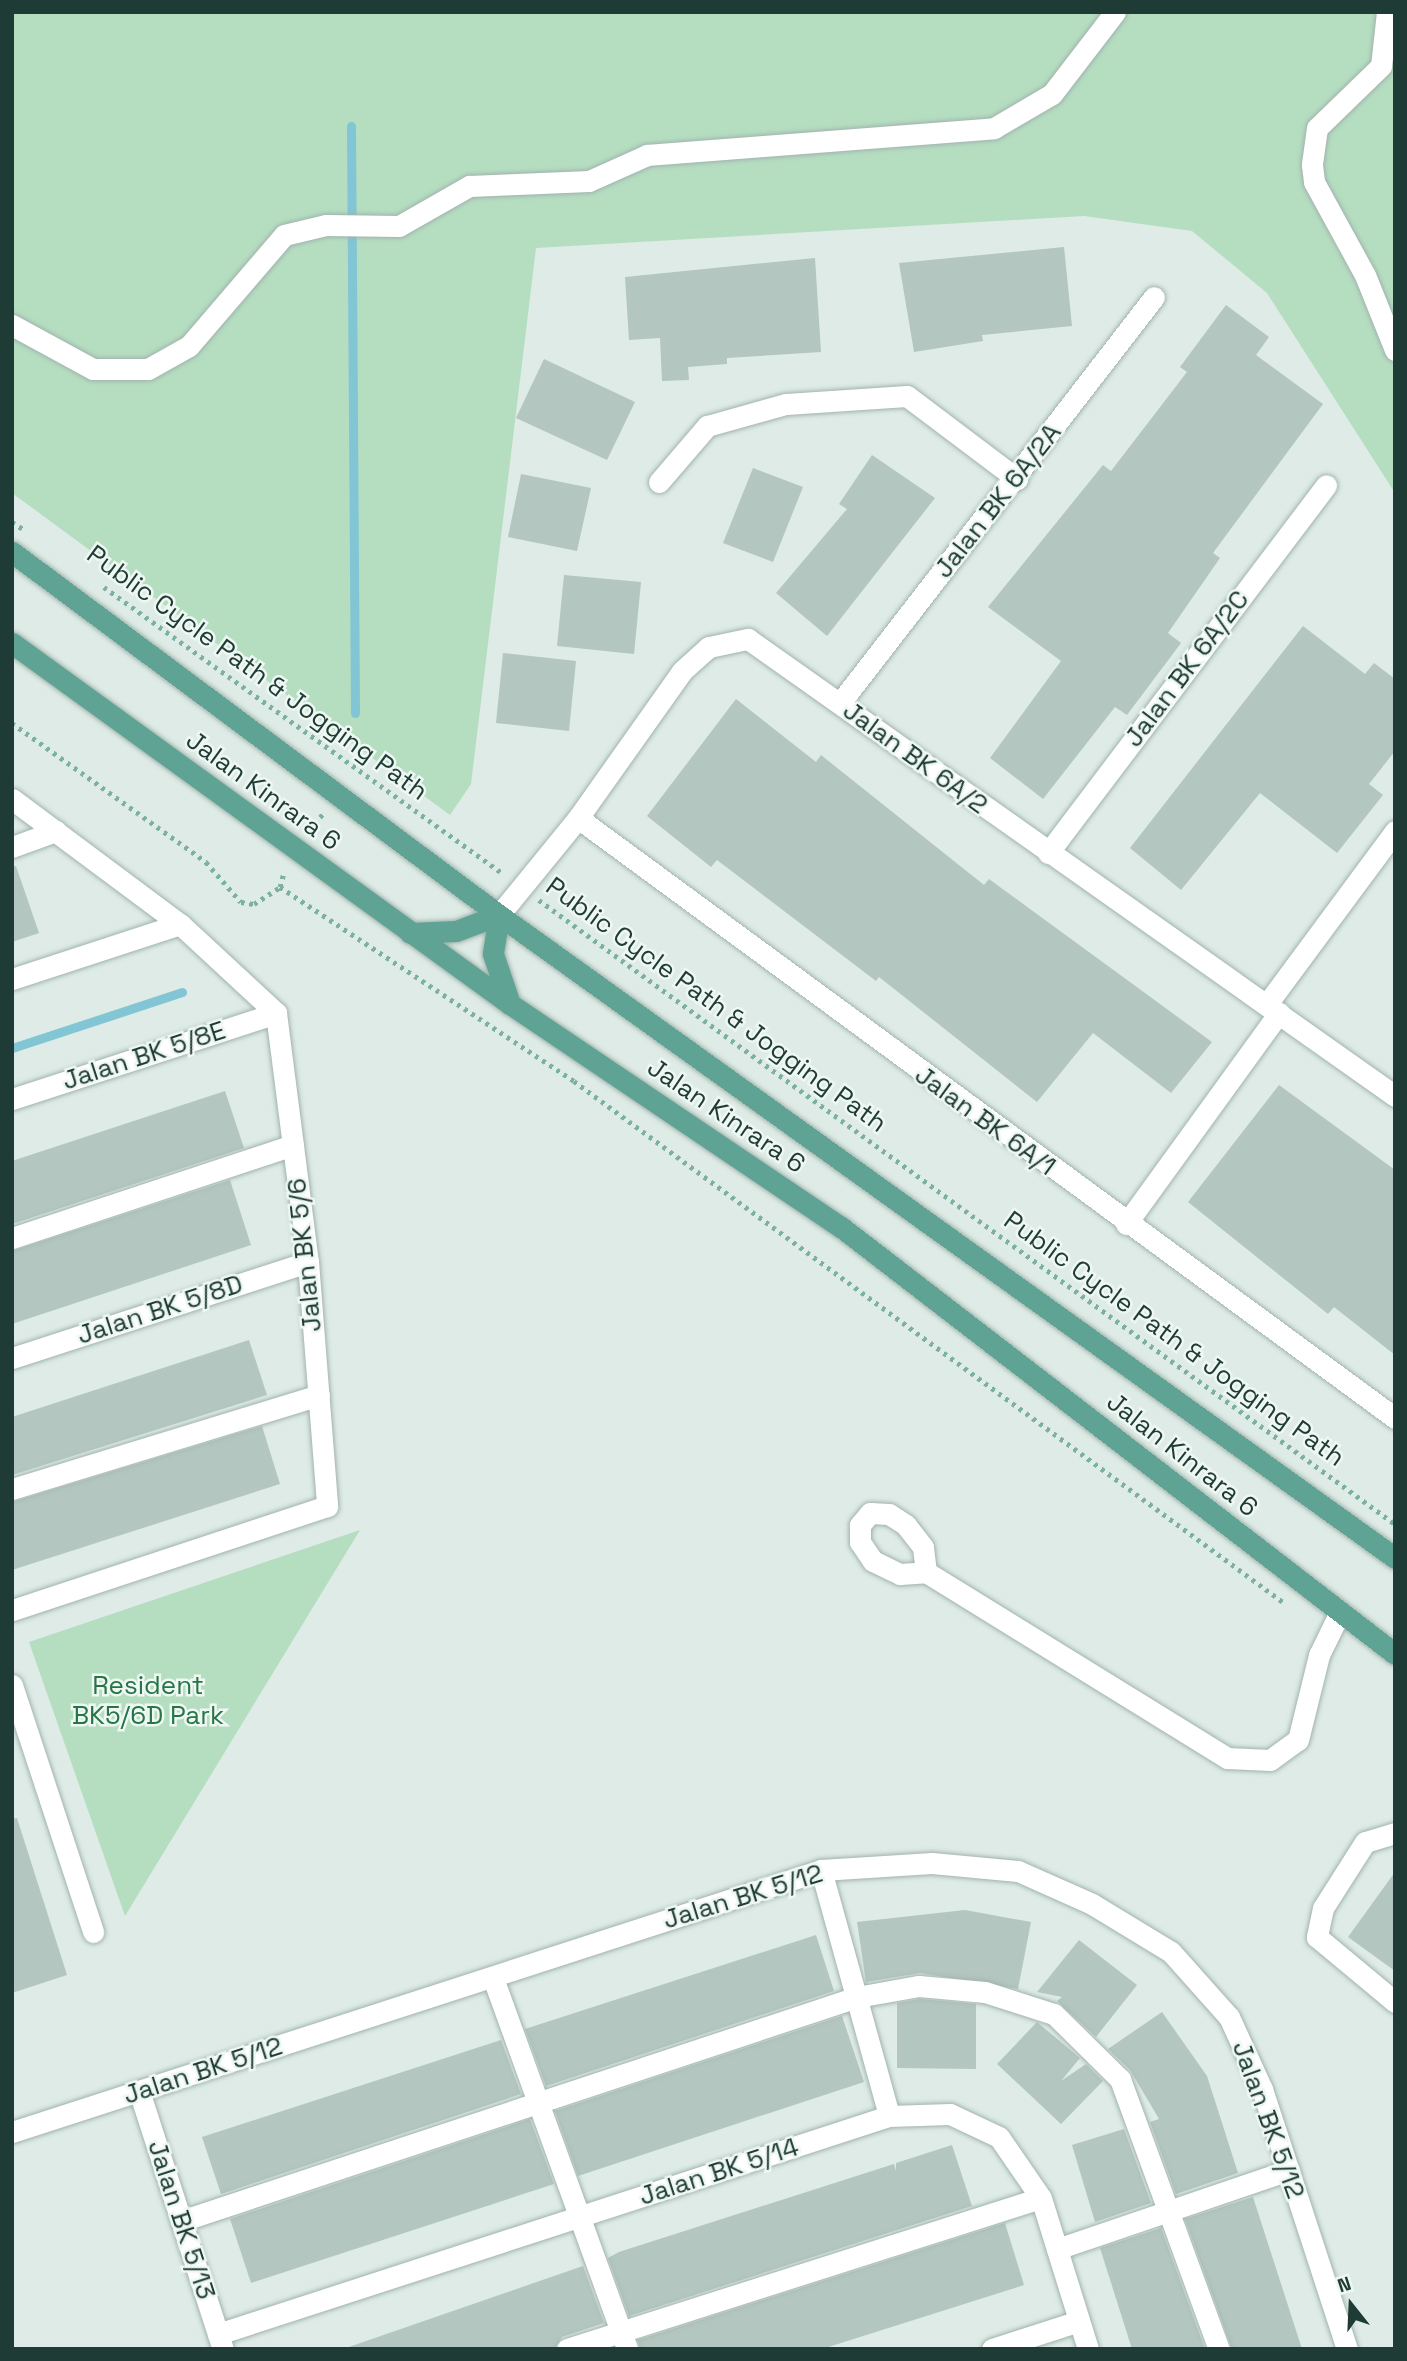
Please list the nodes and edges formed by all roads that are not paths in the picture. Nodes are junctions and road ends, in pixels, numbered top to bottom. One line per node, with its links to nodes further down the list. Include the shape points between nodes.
1 (1115, 12): 4 (street, via 1052,94 994,128 647,155 589,181 470,186 399,226 326,225 284,235 268,246 189,346 148,369 93,369)
2 (1387, 12): 5 (street, via 1381,65 1317,128 1312,165 1314,182 1365,275)
3 (1154, 297): 6 (street, Jalan BK 6A/2A)
4 (12, 325)
5 (1395, 350)
6 (1017, 479): 7 (street, via 907,396 786,404 708,426); 11 (street, Jalan BK 6A/2A)
7 (659, 482)
8 (1326, 485): 17 (street, Jalan BK 6A/2C)
9 (12, 552): 18 (main road, Jalan Kinrara 6)
10 (12, 643): 20 (main road, Jalan Kinrara 6)
11 (840, 703): 13 (street, Jalan BK 6A/2, via 748,639 709,647 682,671); 17 (street, Jalan BK 6A/2)
12 (12, 799): 14 (street)
13 (578, 818): 18 (street, Jalan BK 6A/2); 28 (street, Jalan BK 6A/1)
14 (56, 831): 16 (street); 19 (street)
15 (1395, 831): 23 (street)
16 (12, 847)
17 (1048, 853): 23 (street, Jalan BK 6A/2)
18 (499, 915): 20 (main road, via 456,931); 22 (main road, via 494,954); 35 (main road, Jalan Kinrara 6)
19 (180, 924): 21 (street); 24 (street)
20 (410, 933): 22 (main road, Jalan Kinrara 6)
21 (12, 979)
22 (510, 1004): 38 (main road, Jalan Kinrara 6, via 841,1227)
23 (1273, 1009): 25 (street, Jalan BK 6A/2); 28 (street)
24 (276, 1013): 26 (street, Jalan BK 5/8E); 27 (street, Jalan BK 5/6)
25 (1395, 1096)
26 (12, 1099)
27 (293, 1145): 29 (street); 30 (street, Jalan BK 5/6)
28 (1126, 1224): 33 (street, Jalan BK 6A/1)
29 (12, 1238)
30 (308, 1262): 31 (street, Jalan BK 5/8D); 32 (street, Jalan BK 5/6)
31 (12, 1358)
32 (318, 1395): 34 (street); 37 (street, Jalan BK 5/6, via 327,1506)
33 (1395, 1418)
34 (12, 1489)
35 (1395, 1559)
36 (926, 1572): 38 (street, via 1227,1758 1270,1760 1298,1740 1319,1655)
37 (12, 1610)
38 (1340, 1612): 39 (main road, Jalan Kinrara 6)
39 (1395, 1654)
40 (12, 1685): 43 (street)
41 (1395, 1833): 46 (street, via 1365,1842 1322,1908 1317,1937)
42 (821, 1870): 44 (street, Jalan BK 5/12); 45 (street); 51 (street, Jalan BK 5/12, via 932,1863 1018,1871 1092,1904 1171,1952 1229,2017 1262,2089)
43 (93, 1932)
44 (493, 1978): 47 (street, Jalan BK 5/12); 48 (street)
45 (857, 1997): 48 (street); 49 (street); 53 (street, via 919,1986 985,1992 1054,2014 1120,2079)
46 (1395, 2002)
47 (139, 2091): 50 (street, Jalan BK 5/12); 55 (street, Jalan BK 5/13)
48 (539, 2100): 54 (street); 55 (street)
49 (889, 2116): 52 (street, Jalan BK 5/14, via 950,2113 999,2137); 54 (street, Jalan BK 5/14)
50 (12, 2132)
51 (1289, 2170): 53 (street); 64 (street, Jalan BK 5/12)
52 (1041, 2197): 56 (street, Jalan BK 5/14); 58 (street)
53 (1173, 2210): 56 (street); 63 (street)
54 (582, 2216): 58 (street); 59 (street, Jalan BK 5/14)
55 (181, 2221): 59 (street, Jalan BK 5/13)
56 (1056, 2249): 57 (street, Jalan BK 5/14)
57 (1079, 2321): 61 (street); 62 (street, Jalan BK 5/14)
58 (624, 2340): 60 (street)
59 (220, 2342)
60 (567, 2349)
61 (992, 2349)
62 (1088, 2349)
63 (1219, 2349)
64 (1347, 2349)

